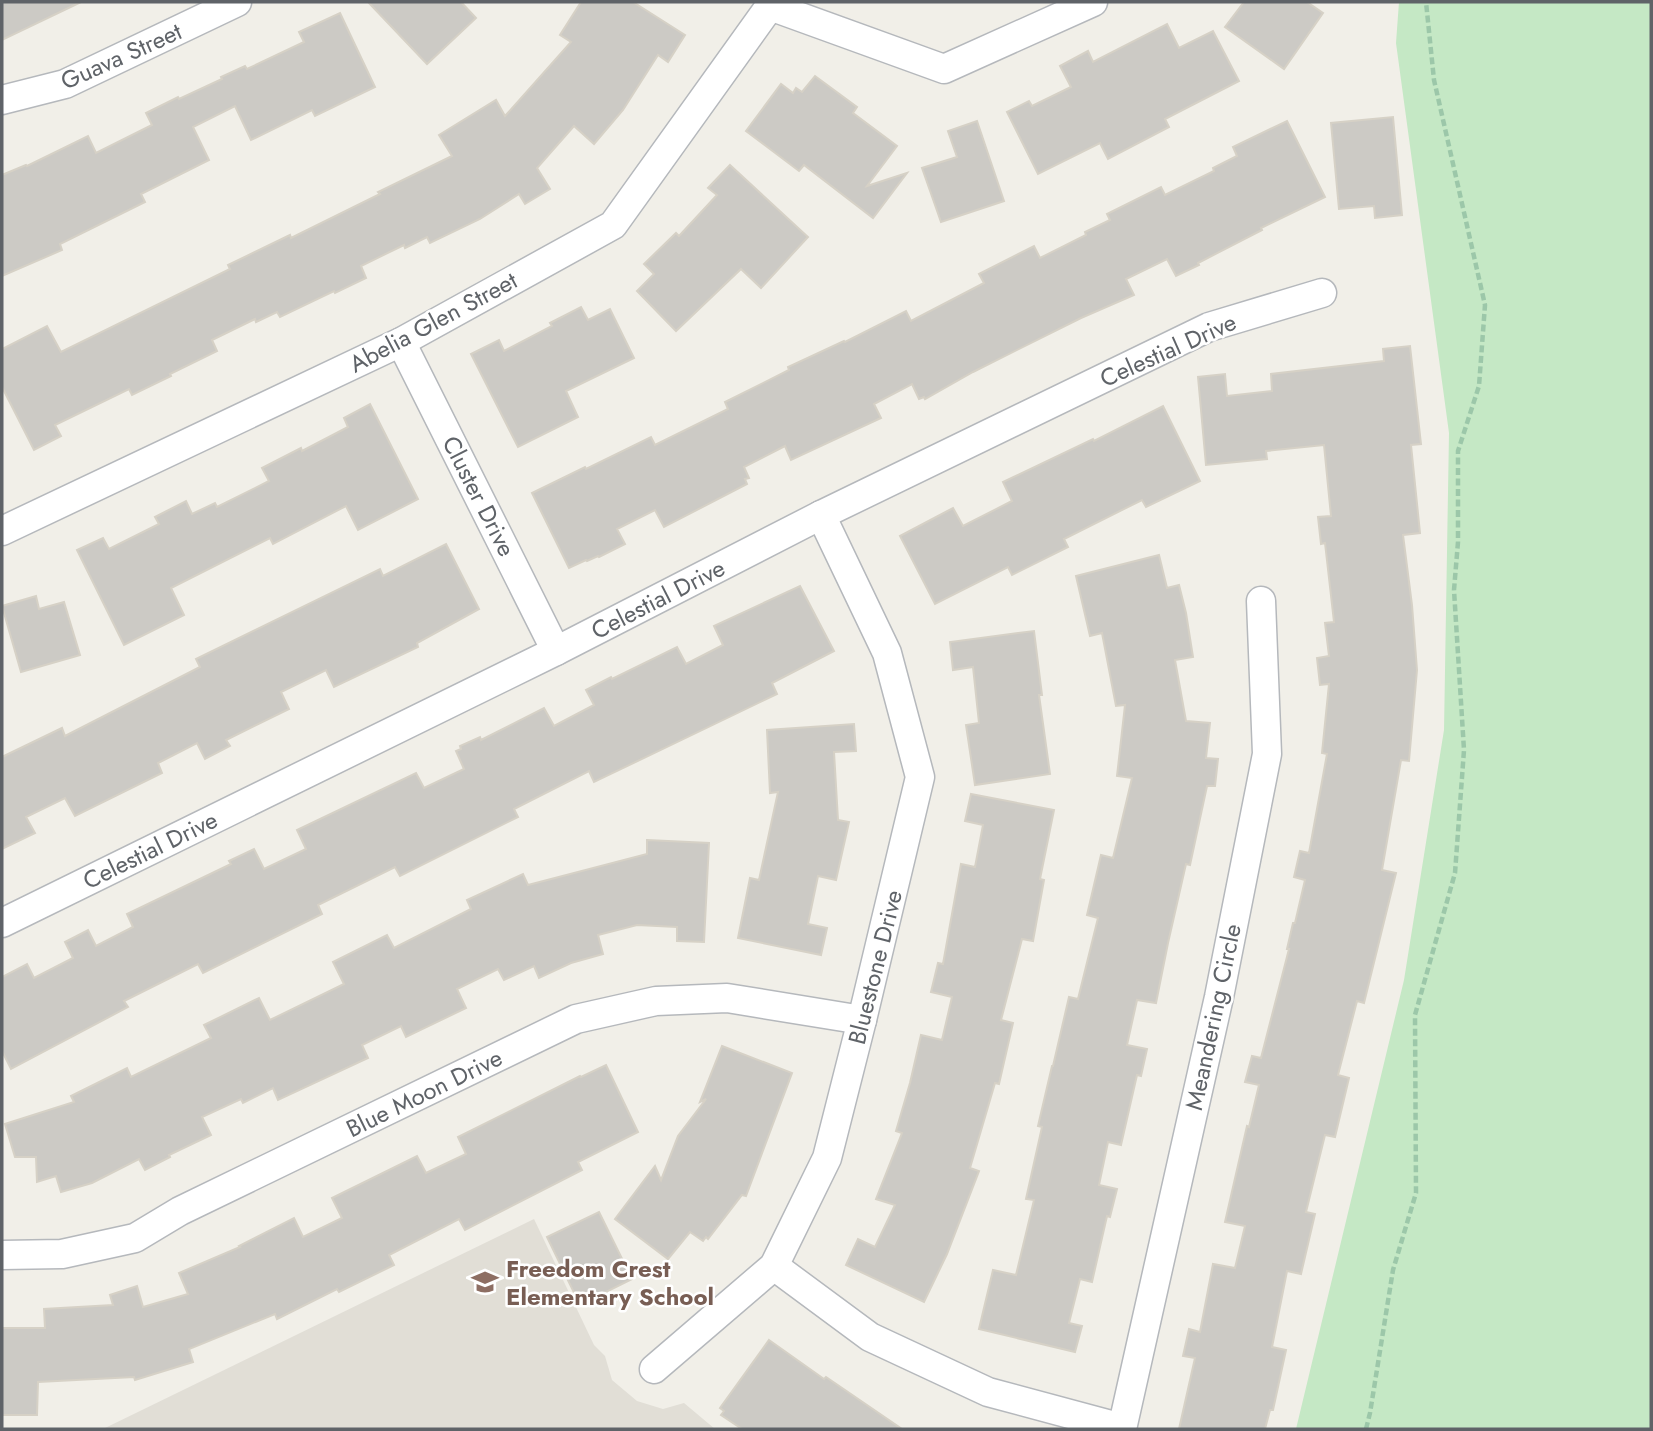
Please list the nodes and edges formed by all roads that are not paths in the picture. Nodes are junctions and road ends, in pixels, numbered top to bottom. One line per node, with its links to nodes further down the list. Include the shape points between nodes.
1 (237, 2): 4 (street, Guava Street, via 65,84)
2 (1093, 2): 3 (street, via 944,69)
3 (771, 4): 6 (street, Abelia Glen Street, via 613,225)
4 (2, 100)
5 (1322, 293): 7 (street, Celestial Drive, via 1209,327)
6 (401, 342): 8 (street, Abelia Glen Street); 10 (street, Cluster Drive)
7 (821, 515): 10 (street, Celestial Drive); 12 (street, Bluestone Drive, via 887,653 920,777)
8 (2, 531)
9 (1261, 601): 16 (street, Meandering Circle, via 1267,754 1219,997)
10 (556, 651): 11 (street, Celestial Drive)
11 (2, 923)
12 (862, 1020): 13 (street, Blue Moon Drive, via 727,998 656,1001 576,1019 180,1211 135,1238 62,1254); 14 (street, Bluestone Drive, via 827,1158)
13 (2, 1255)
14 (774, 1266): 15 (street, Bluestone Drive); 16 (street, via 870,1337 988,1392)
15 (654, 1369)
16 (1122, 1429)

